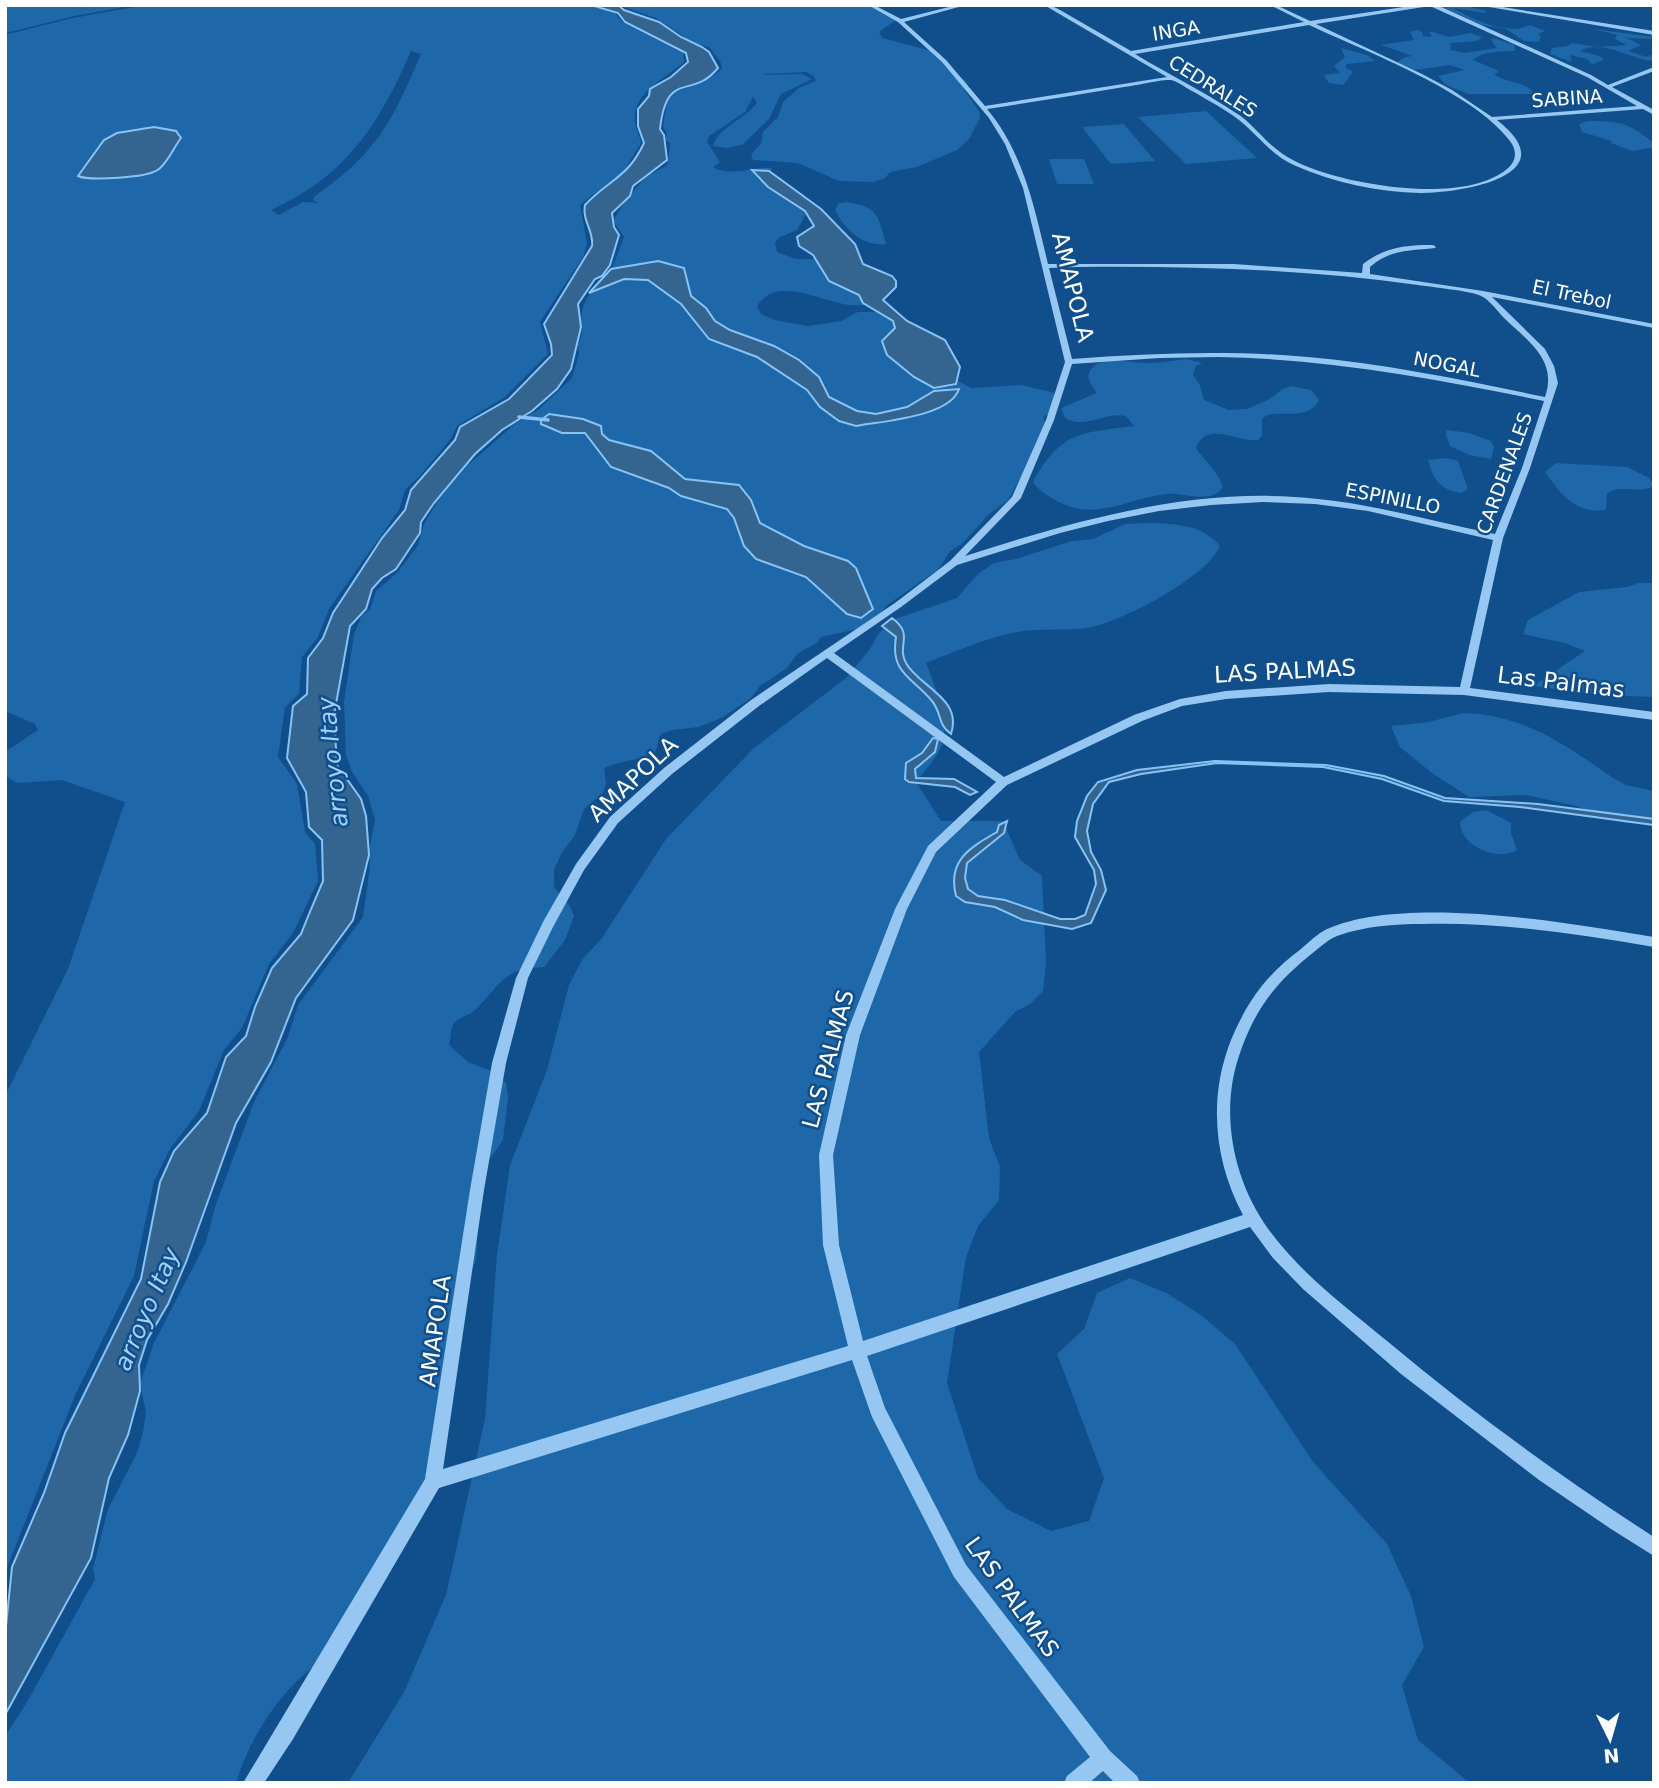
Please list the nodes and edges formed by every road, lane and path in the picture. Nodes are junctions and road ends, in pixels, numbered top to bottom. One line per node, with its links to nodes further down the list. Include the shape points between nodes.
1 (870, 5): 8 (street, AMAPOLA)
2 (964, 5): 8 (street)
3 (1046, 5): 11 (street, CEDRALES)
4 (1272, 5): 9 (street, CEDRALES)
5 (1430, 5): 9 (street); 14 (street)
6 (1479, 5): 10 (street)
7 (1492, 5): 10 (street)
8 (900, 21): 16 (street, AMAPOLA, via 944,61)
9 (1310, 23): 11 (street, INGA); 18 (street, CEDRALES, via 1446,89)
10 (1654, 32)
11 (1130, 53): 13 (street, CEDRALES)
12 (1654, 69): 14 (street)
13 (1172, 78): 16 (street); 18 (street, CEDRALES, via 1236,115 1283,157 1320,173 1372,186 1452,188 1499,178 1514,168 1518,152)
14 (1610, 86): 15 (street)
15 (1645, 107): 17 (street); 18 (street, SABINA)
16 (983, 108): 20 (street, AMAPOLA, via 1008,144 1026,188)
17 (1654, 113)
18 (1491, 119)
19 (1433, 247): 21 (street, via 1382,253 1366,266)
20 (1047, 265): 21 (street, El Trebol, via 1234,265); 24 (street, AMAPOLA)
21 (1366, 277): 22 (street, El Trebol)
22 (1483, 293): 23 (street, El Trebol); 26 (street, CARDENALES, via 1542,351 1554,383)
23 (1654, 326)
24 (1069, 362): 25 (street, via 1221,355); 28 (street, AMAPOLA, via 1051,420 1016,498)
25 (1339, 362): 26 (street, NOGAL)
26 (1549, 400): 27 (street, CARDENALES)
27 (1497, 538): 28 (street, ESPINILLO, via 1367,508 1281,501 1192,502 1052,531); 30 (street, CARDENALES)
28 (953, 563): 29 (street, AMAPOLA)
29 (827, 653): 32 (street); 36 (street, AMAPOLA, via 668,771 614,820 580,867 522,978 487,1128)
30 (1464, 691): 31 (street, Las Palmas); 32 (street, LAS PALMAS, via 1329,688 1180,703)
31 (1654, 716)
32 (1003, 782): 35 (street, LAS PALMAS, via 932,849 901,909 853,1035 826,1155 831,1245)
33 (1654, 942): 34 (street, via 1452,919 1386,920 1330,934 1275,974 1250,1010 1228,1063 1224,1102 1227,1147 1239,1191)
34 (1253, 1219): 35 (street); 37 (street, via 1309,1286 1453,1408)
35 (857, 1351): 36 (street); 38 (street, LAS PALMAS, via 888,1432 960,1571)
36 (433, 1482): 39 (street, AMAPOLA)
37 (1654, 1548)
38 (1103, 1758): 40 (street); 41 (street, LAS PALMAS)
39 (253, 1783)
40 (1074, 1783)
41 (1130, 1783)

